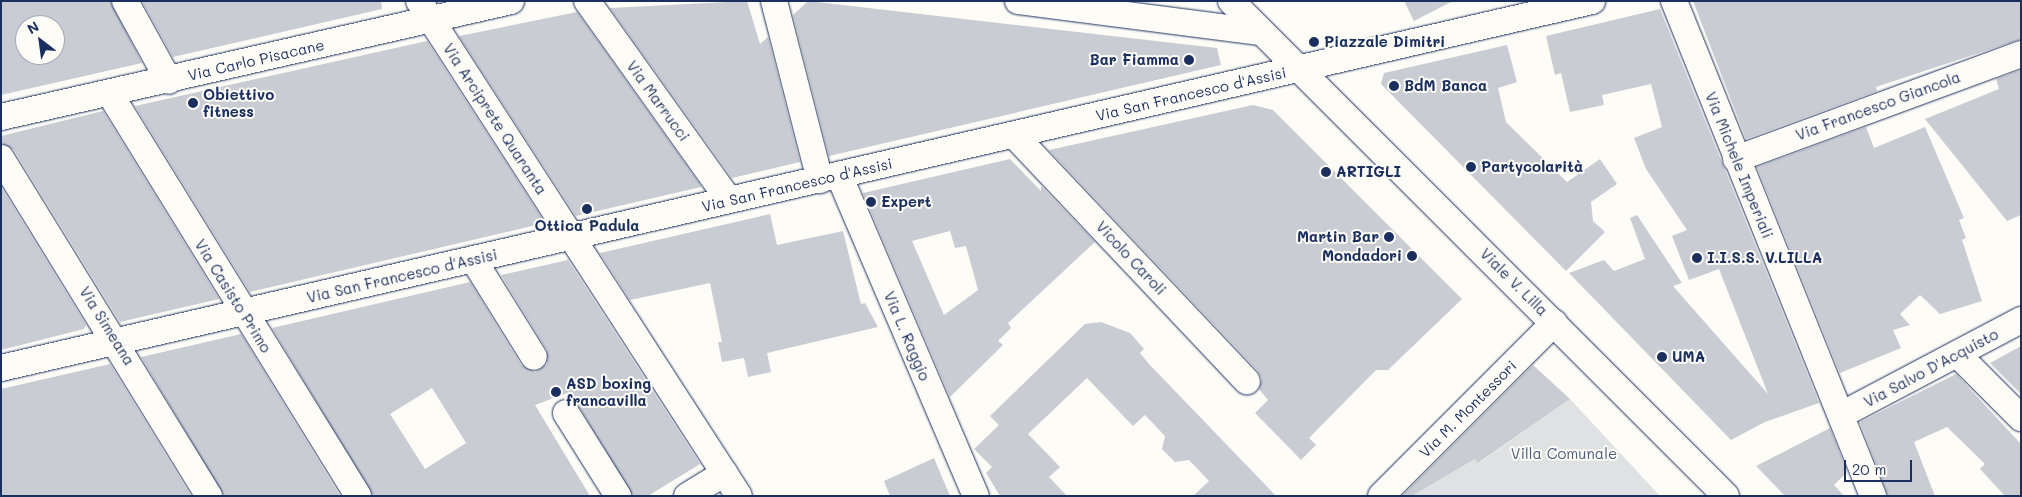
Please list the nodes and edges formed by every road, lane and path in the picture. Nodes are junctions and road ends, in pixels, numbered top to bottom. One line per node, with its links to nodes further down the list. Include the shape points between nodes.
1 (125, 1): 13 (street)
2 (511, 1): 9 (street, Via Carlo Pisacane)
3 (587, 1): 20 (street, Via Marrucci)
4 (774, 1): 19 (street, Via L. Raggio)
5 (1018, 1): 10 (street)
6 (1231, 1): 10 (street, Viale V. Lilla)
7 (1592, 1): 12 (street, Via San Francesco d'Assisi)
8 (1674, 1): 18 (street, Via Michele Imperiali)
9 (424, 10): 13 (street, Via Carlo Pisacane); 21 (street, Via Arciprete Quaranta)
10 (1261, 32): 12 (street, Viale V. Lilla)
11 (2021, 54): 18 (street, Via Francesco Giancola)
12 (1302, 69): 16 (street, Via San Francesco d'Assisi); 25 (street, Viale V. Lilla)
13 (169, 81): 14 (street, Via Carlo Pisacane)
14 (110, 94): 15 (street, Via Carlo Pisacane); 23 (street, Via Casisto Primo)
15 (1, 118)
16 (1014, 135): 19 (street, Via San Francesco d'Assisi); 30 (street, Vicolo Caroli)
17 (1, 158): 26 (street, Via Simeana)
18 (1736, 159): 32 (street, Via Michele Imperiali)
19 (829, 178): 20 (street, Via San Francesco d'Assisi); 40 (street, Via L. Raggio)
20 (729, 200): 21 (street, Via San Francesco d'Assisi)
21 (571, 237): 22 (street, Via San Francesco d'Assisi); 34 (street, Via Arciprete Quaranta)
22 (473, 260): 23 (street, Via San Francesco d'Assisi); 28 (street)
23 (243, 312): 26 (street, Via San Francesco d'Assisi); 36 (street, Via Casisto Primo)
24 (2021, 320): 27 (street, Via Salvo D'Acquisto)
25 (1554, 323): 41 (street, Via M. Montessori); 42 (street, Viale V. Lilla)
26 (118, 341): 29 (street, Via San Francesco d'Assisi); 35 (street, Via Simeana)
27 (1957, 354): 32 (street, Via Salvo D'Acquisto); 33 (street)
28 (534, 357)
29 (1, 368)
30 (1247, 381)
31 (566, 413): 37 (street)
32 (1841, 415): 43 (street, Via Michele Imperiali)
33 (2021, 418)
34 (725, 473): 38 (street); 39 (street, Via Arciprete Quaranta)
35 (209, 496)
36 (358, 496)
37 (618, 496)
38 (687, 496)
39 (739, 496)
40 (976, 496)
41 (1381, 496)
42 (1726, 496)
43 (1873, 496)

